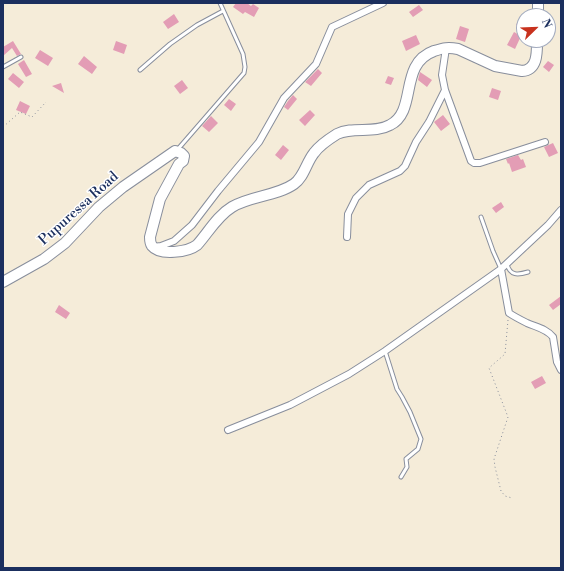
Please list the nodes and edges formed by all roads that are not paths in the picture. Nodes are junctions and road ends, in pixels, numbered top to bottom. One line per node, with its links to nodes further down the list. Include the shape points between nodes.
1 (220, 3): 3 (lane)
2 (383, 3): 15 (street, via 332,27 316,64 284,98 259,142 192,225 174,241)
3 (223, 11): 8 (lane, via 170,44); 11 (lane, via 243,54 244,73)
4 (446, 48): 5 (main road, via 458,49 495,66 526,71 535,63); 9 (street, via 442,75); 15 (main road, via 430,53 415,66 406,103 398,120 377,129 347,130 338,134 314,154 294,184 233,206 224,212 194,248 176,252)
5 (537, 48)
6 (21, 57): 7 (lane)
7 (3, 67)
8 (140, 70)
9 (445, 90): 10 (street, via 467,153 474,163 480,164); 14 (street, via 405,166 400,171 369,185 356,198 348,214)
10 (545, 142)
11 (175, 152): 15 (main road, via 181,152 184,156 160,199 150,237); 19 (main road, Pupuressa Road, via 123,187 44,260)
12 (561, 210): 16 (street)
13 (481, 217): 17 (lane)
14 (347, 237)
15 (152, 247)
16 (507, 264): 17 (street); 18 (lane, via 508,270 514,273)
17 (501, 269): 20 (street); 21 (street, via 509,314 551,334)
18 (528, 272)
19 (3, 282)
20 (385, 351): 22 (street, via 349,374 290,405); 23 (lane, via 397,389 421,439 418,449 406,459 407,467)
21 (561, 370)
22 (228, 430)
23 (401, 477)

